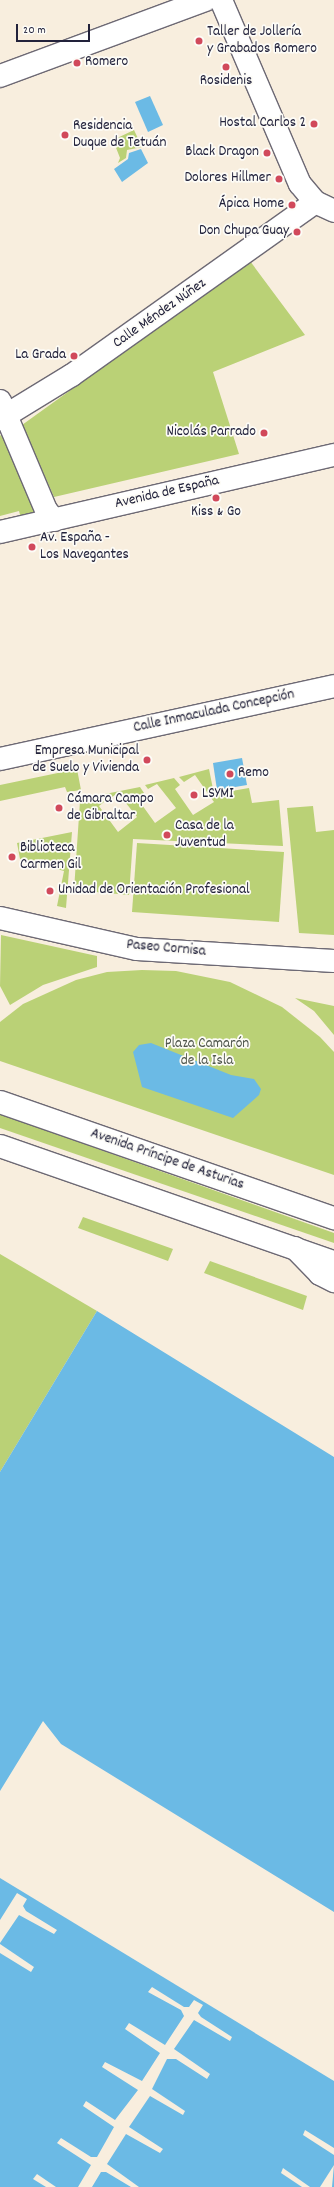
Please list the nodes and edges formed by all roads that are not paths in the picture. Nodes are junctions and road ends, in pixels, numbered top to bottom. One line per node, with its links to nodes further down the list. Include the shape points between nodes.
1 (205, 0): 3 (main road)
2 (221, 0): 4 (main road, via 300,184)
3 (0, 76)
4 (325, 206): 5 (main road, Calle Méndez Núñez, via 84,366)
5 (2, 412): 7 (main road, via 46,510)
6 (334, 455): 7 (main road, Avenida de España)
7 (54, 520): 8 (main road, Avenida de España)
8 (0, 532)
9 (334, 686): 10 (main road, Calle Inmaculada Concepción)
10 (0, 759)
11 (0, 918): 12 (main road, Paseo Cornisa, via 137,949)
12 (334, 961)
13 (0, 1102): 15 (main road, Avenida Príncipe de Asturias)
14 (0, 1146): 16 (main road)
15 (334, 1218)
16 (295, 1248): 17 (main road); 18 (main road, via 320,1274)
17 (334, 1262)
18 (334, 1281)

